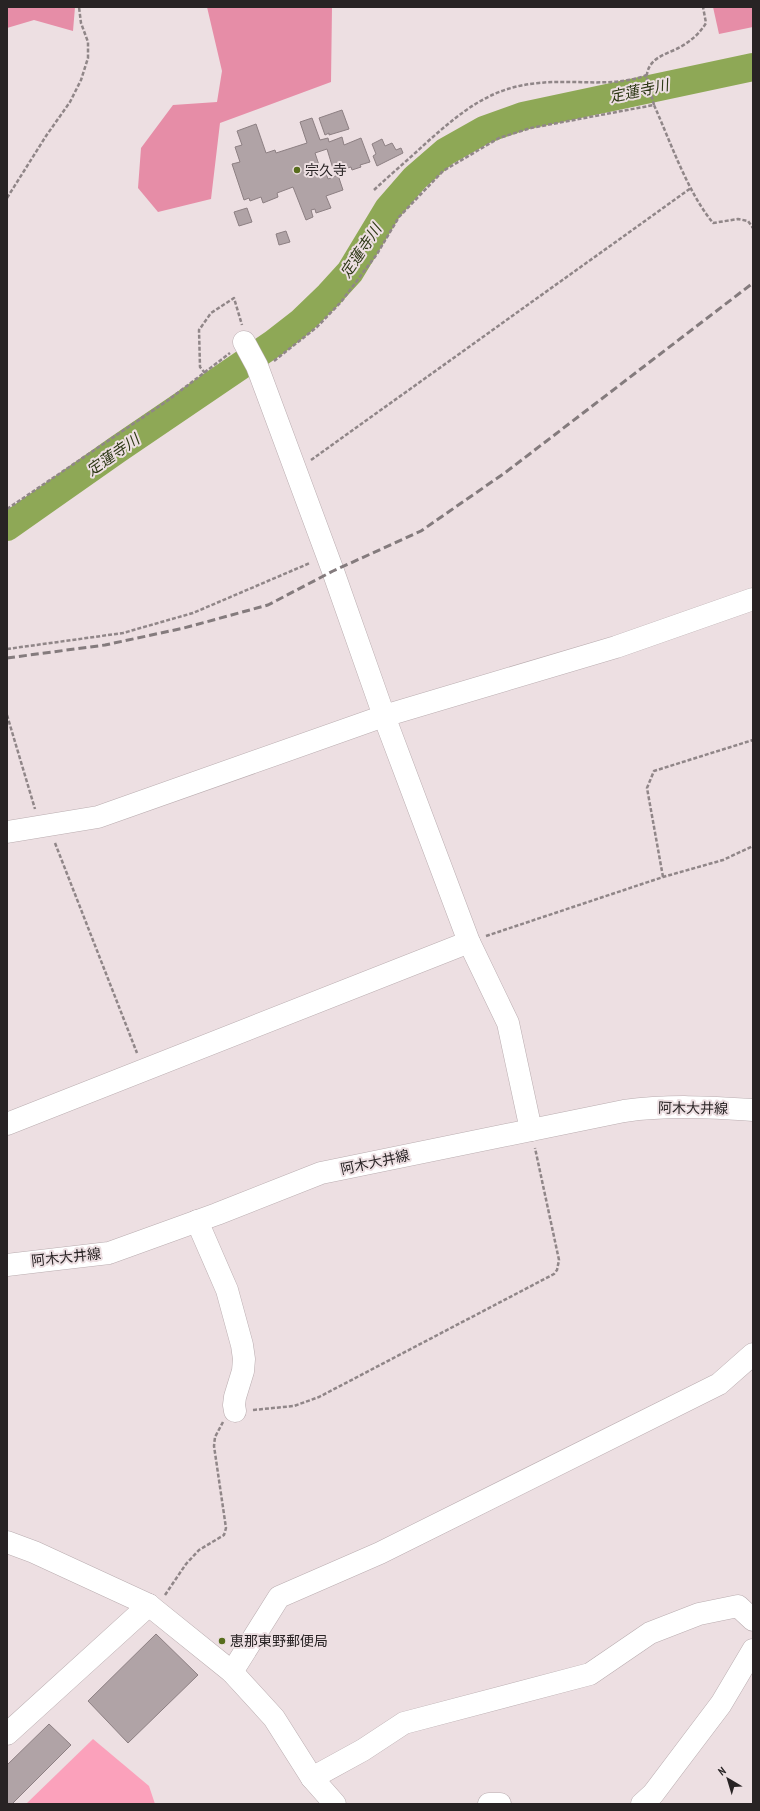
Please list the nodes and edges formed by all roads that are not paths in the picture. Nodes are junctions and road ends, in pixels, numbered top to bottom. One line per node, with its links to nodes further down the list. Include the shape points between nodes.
1 (244, 342): 3 (street, via 258,369 296,470)
2 (753, 599): 3 (street, via 616,647)
3 (384, 716): 4 (street, via 98,817); 5 (street)
4 (7, 832)
5 (469, 942): 7 (street); 8 (street, via 508,1023)
6 (753, 1110): 8 (street, 阿木大井線, via 702,1106 654,1107)
7 (7, 1124)
8 (531, 1130): 9 (street, 阿木大井線, via 321,1173)
9 (197, 1221): 10 (street, 阿木大井線, via 109,1253); 12 (street, via 227,1290 242,1345 243,1371 235,1397)
10 (7, 1265)
11 (753, 1354): 19 (street, via 719,1384 380,1553 279,1597)
12 (236, 1411)
13 (7, 1542): 14 (street)
14 (116, 1590): 15 (street); 17 (street)
15 (152, 1608): 17 (street); 19 (street)
16 (753, 1620): 21 (street, via 738,1606 699,1614 650,1633 590,1674 404,1723 363,1750)
17 (125, 1627): 20 (street)
18 (753, 1650): 25 (street, via 721,1704 654,1794)
19 (232, 1672): 21 (street, via 274,1718)
20 (7, 1734)
21 (312, 1778): 22 (street)
22 (335, 1804)
23 (489, 1804): 24 (street)
24 (500, 1804)
25 (642, 1804)

